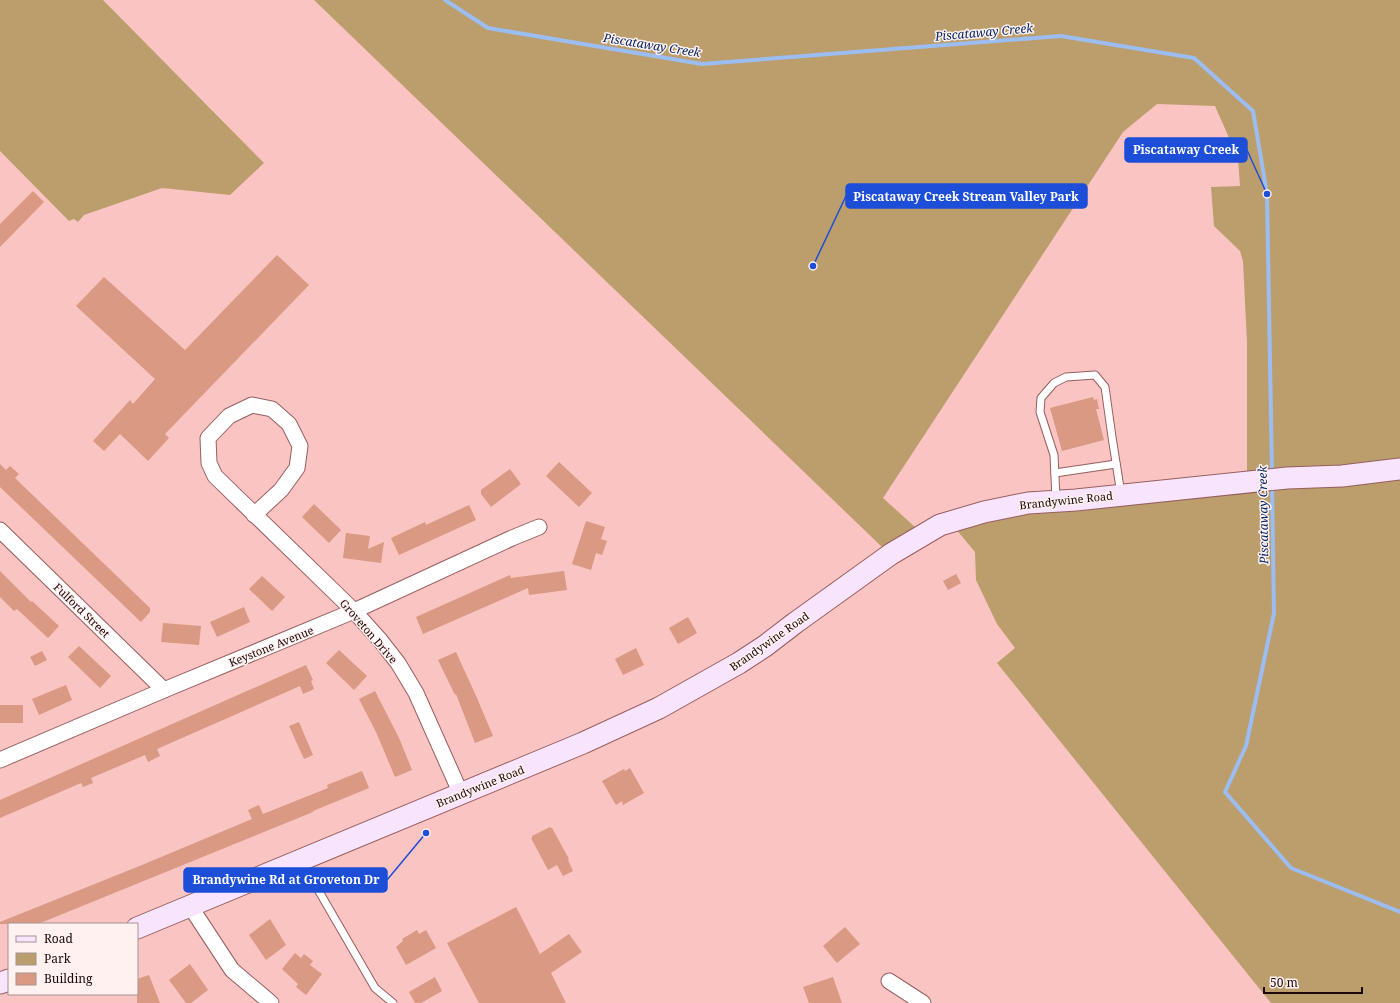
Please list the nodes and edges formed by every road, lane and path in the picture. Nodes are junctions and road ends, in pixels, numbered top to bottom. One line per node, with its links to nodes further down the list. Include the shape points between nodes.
1 (1116, 464): 3 (lane); 3 (lane, via 1105,387 1095,375 1066,377 1054,383 1041,398 1040,412 1054,455); 4 (lane)
2 (1400, 468): 4 (main road, Brandywine Road, via 1342,476 1249,481)
3 (1055, 473): 5 (lane)
4 (1121, 494): 5 (main road, Brandywine Road)
5 (1056, 501): 12 (main road, Brandywine Road, via 1028,503 984,512 940,525 891,554 739,663 659,708)
6 (254, 515): 6 (street, Groveton Drive, via 215,476 209,463 208,438 229,416 252,405 272,409 289,424 300,446 297,468 281,490); 9 (street, Groveton Drive)
7 (539, 527): 9 (street, Keystone Avenue)
8 (0, 530): 10 (street, Fulford Street)
9 (354, 611): 10 (street, Keystone Avenue); 12 (street, Groveton Drive, via 394,657 409,681)
10 (164, 690): 11 (street, Keystone Avenue)
11 (0, 760)
12 (461, 794): 13 (main road, Brandywine Road)
13 (301, 860): 14 (main road, Brandywine Road); 18 (lane, via 375,988)
14 (190, 906): 15 (main road, Brandywine Road); 17 (street, via 232,970)
15 (138, 928)
16 (889, 981): 19 (street)
17 (271, 1003)
18 (392, 1003)
19 (923, 1003)

